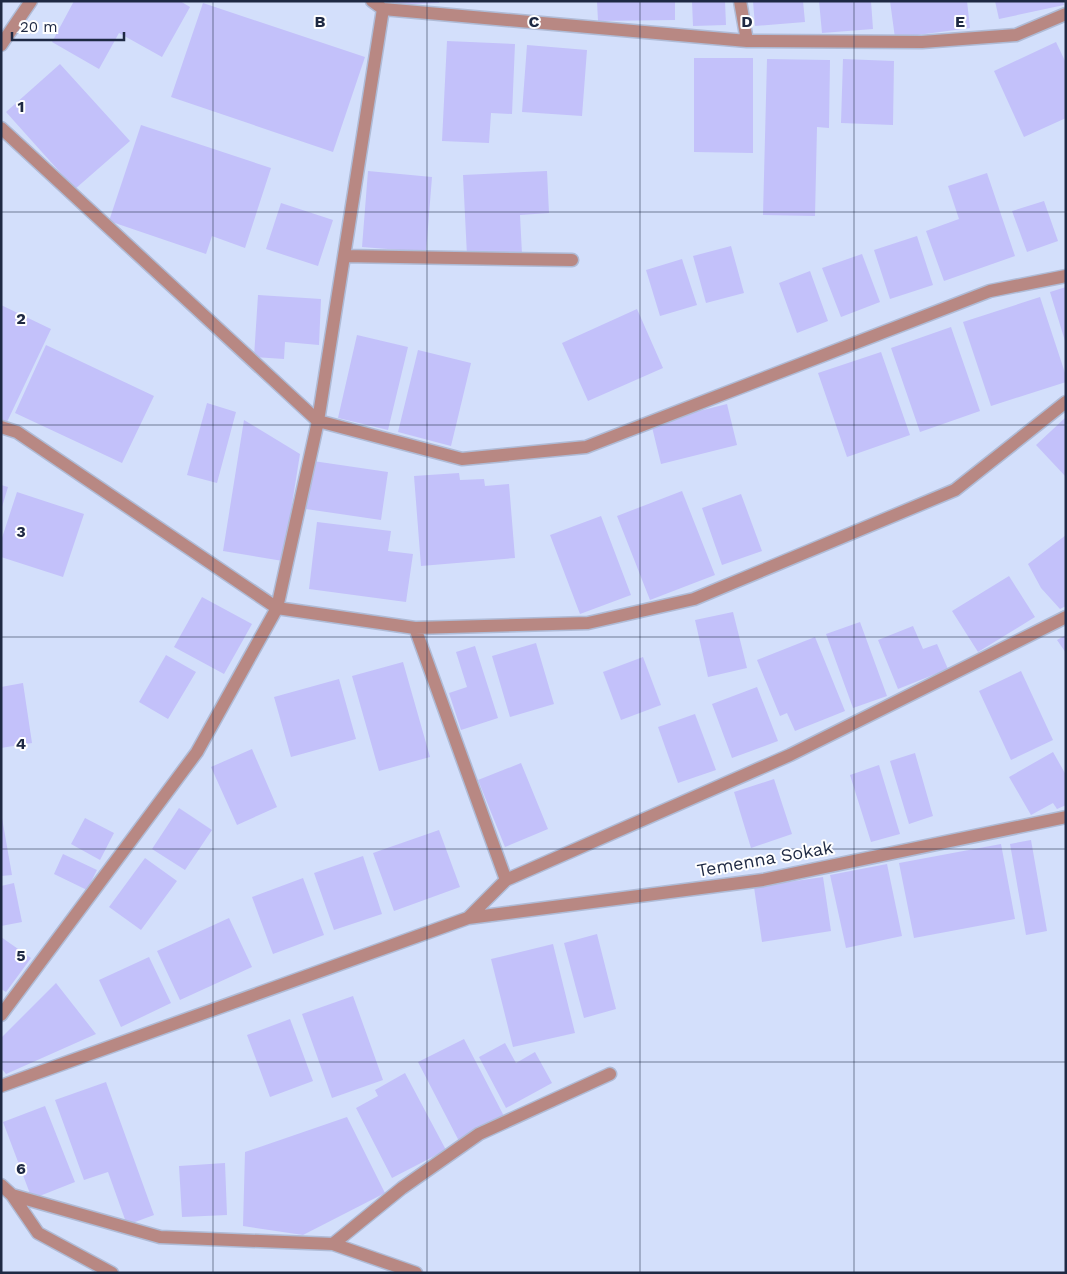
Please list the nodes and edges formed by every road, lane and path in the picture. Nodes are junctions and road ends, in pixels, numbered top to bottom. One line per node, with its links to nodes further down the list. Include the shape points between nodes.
1 (31, 1): 7 (street)
2 (372, 1): 4 (street)
3 (740, 1): 6 (street)
4 (383, 9): 6 (street); 9 (street)
5 (1066, 14): 6 (street, via 1016,35 922,42)
6 (747, 41)
7 (1, 45)
8 (1, 128): 13 (street)
9 (344, 256): 10 (street); 13 (street)
10 (572, 260)
11 (1066, 276): 13 (street, via 990,291 586,447 462,459)
12 (1066, 402): 17 (street, via 955,490 694,599 588,624)
13 (318, 421): 15 (street)
14 (1, 427): 15 (street, via 17,432)
15 (277, 608): 17 (street); 21 (street, via 197,752)
16 (1066, 618): 19 (street, via 790,755)
17 (415, 628): 19 (street)
18 (1066, 816): 20 (street, Temenna Sokak, via 764,880)
19 (506, 880): 20 (street)
20 (468, 918): 23 (street)
21 (1, 1015)
22 (610, 1074): 26 (street, via 479,1134 402,1188)
23 (1, 1086)
24 (1, 1184): 25 (street)
25 (12, 1195): 26 (street, via 160,1237); 27 (street, via 38,1233)
26 (333, 1244): 28 (street)
27 (112, 1273)
28 (416, 1273)

